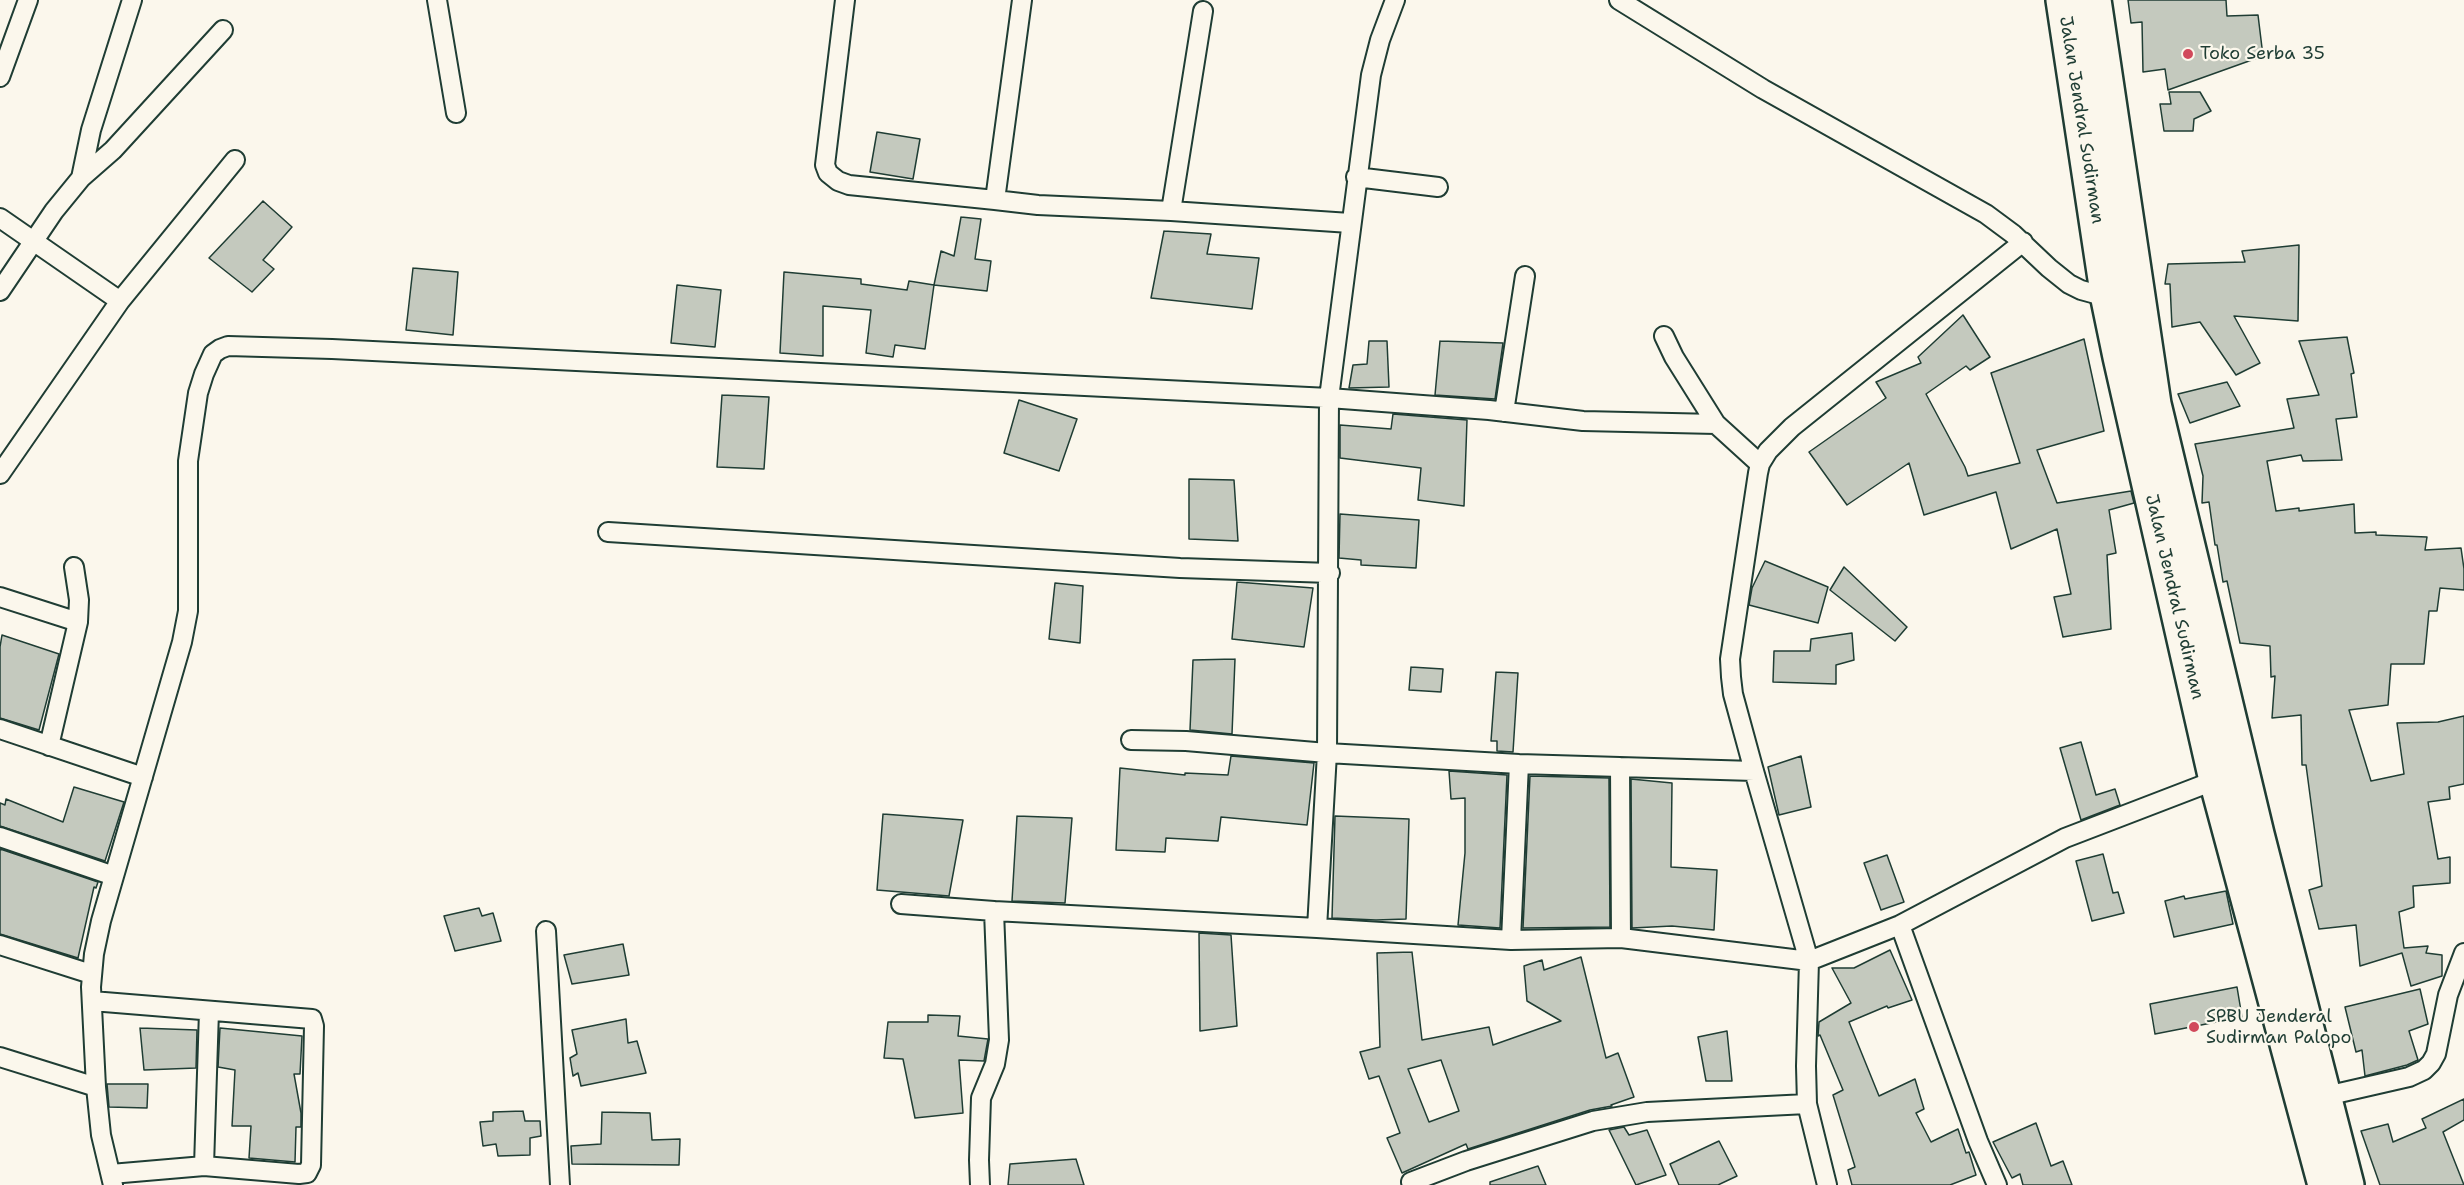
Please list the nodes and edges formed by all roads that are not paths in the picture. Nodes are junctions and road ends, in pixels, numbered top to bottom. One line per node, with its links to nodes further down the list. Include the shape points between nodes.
1 (28, 0): 12 (street)
2 (132, 0): 16 (street, via 91,130)
3 (437, 0): 13 (street)
4 (844, 0): 18 (street, via 825,165 828,173 849,185 878,190)
5 (1022, 0): 18 (street)
6 (1395, 0): 15 (street, via 1371,75)
7 (1619, 0): 23 (street, via 1763,89 1986,214)
8 (2063, 0): 26 (highway, Jalan Jendral Sudirman)
9 (2094, 0): 26 (highway, Jalan Jendral Sudirman)
10 (1203, 11): 19 (street)
11 (223, 30): 16 (street, via 113,150)
12 (0, 76)
13 (456, 113)
14 (235, 160): 27 (street)
15 (1356, 177): 17 (street); 21 (street)
16 (81, 178): 22 (street)
17 (1438, 188)
18 (995, 200): 19 (street)
19 (1171, 211): 21 (street)
20 (0, 218): 22 (street)
21 (1350, 223): 30 (street)
22 (35, 240): 25 (street); 27 (street)
23 (2023, 242): 26 (street, via 2069,284); 33 (street, via 1791,426)
24 (1525, 276): 31 (street)
25 (0, 291)
26 (2122, 298): 29 (highway, Jalan Jendral Sudirman)
27 (120, 301): 34 (street)
28 (1664, 336): 32 (street)
29 (2132, 354): 48 (highway, Jalan Jendral Sudirman); 66 (highway, Jalan Jendral Sudirman, via 2154,404 2257,834)
30 (1329, 398): 31 (street); 37 (street); 47 (street, via 228,346 213,354 198,393 188,461 188,611)
31 (1504, 412): 32 (street, via 1583,421)
32 (1716, 424): 33 (street)
33 (1760, 464): 46 (street, via 1730,659 1733,694)
34 (0, 474)
35 (608, 532): 37 (street, via 1180,568)
36 (74, 567): 39 (street)
37 (1329, 573): 43 (street)
38 (0, 597): 39 (street)
39 (78, 622): 42 (street)
40 (0, 729): 42 (street)
41 (1131, 740): 43 (street)
42 (49, 746): 47 (street)
43 (1327, 753): 44 (street); 54 (street)
44 (1519, 764): 45 (street); 57 (street)
45 (1620, 767): 46 (street); 56 (street)
46 (1754, 771): 60 (street)
47 (142, 777): 50 (street)
48 (2216, 780): 53 (street, via 2065,838); 76 (highway, Jalan Jendral Sudirman)
49 (0, 837): 50 (street)
50 (114, 876): 61 (street)
51 (901, 904): 52 (street)
52 (994, 911): 54 (street); 73 (street, via 999,1040 995,1064 981,1098)
53 (1900, 925): 60 (street); 75 (street)
54 (1317, 928): 57 (street)
55 (546, 931): 72 (street)
56 (1622, 938): 57 (street); 60 (street)
57 (1511, 940)
58 (0, 945): 61 (street)
59 (2464, 953): 66 (street, via 2448,995 2431,1063 2409,1077)
60 (1809, 961): 67 (street)
61 (91, 974): 62 (street)
62 (92, 1001): 63 (street); 65 (street)
63 (209, 1011): 68 (street); 69 (street, via 314,1020 309,1171)
64 (0, 1056): 65 (street)
65 (96, 1087): 70 (street, via 100,1135)
66 (2326, 1096): 77 (highway, Jalan Jendral Sudirman)
67 (1807, 1104): 71 (street, via 1647,1113 1593,1121); 74 (street)
68 (204, 1166): 69 (street); 70 (street)
69 (233, 1177)
70 (112, 1182)
71 (1411, 1182)
72 (560, 1185)
73 (980, 1185)
74 (1827, 1185)
75 (1997, 1185)
76 (2325, 1185)
77 (2347, 1185)

